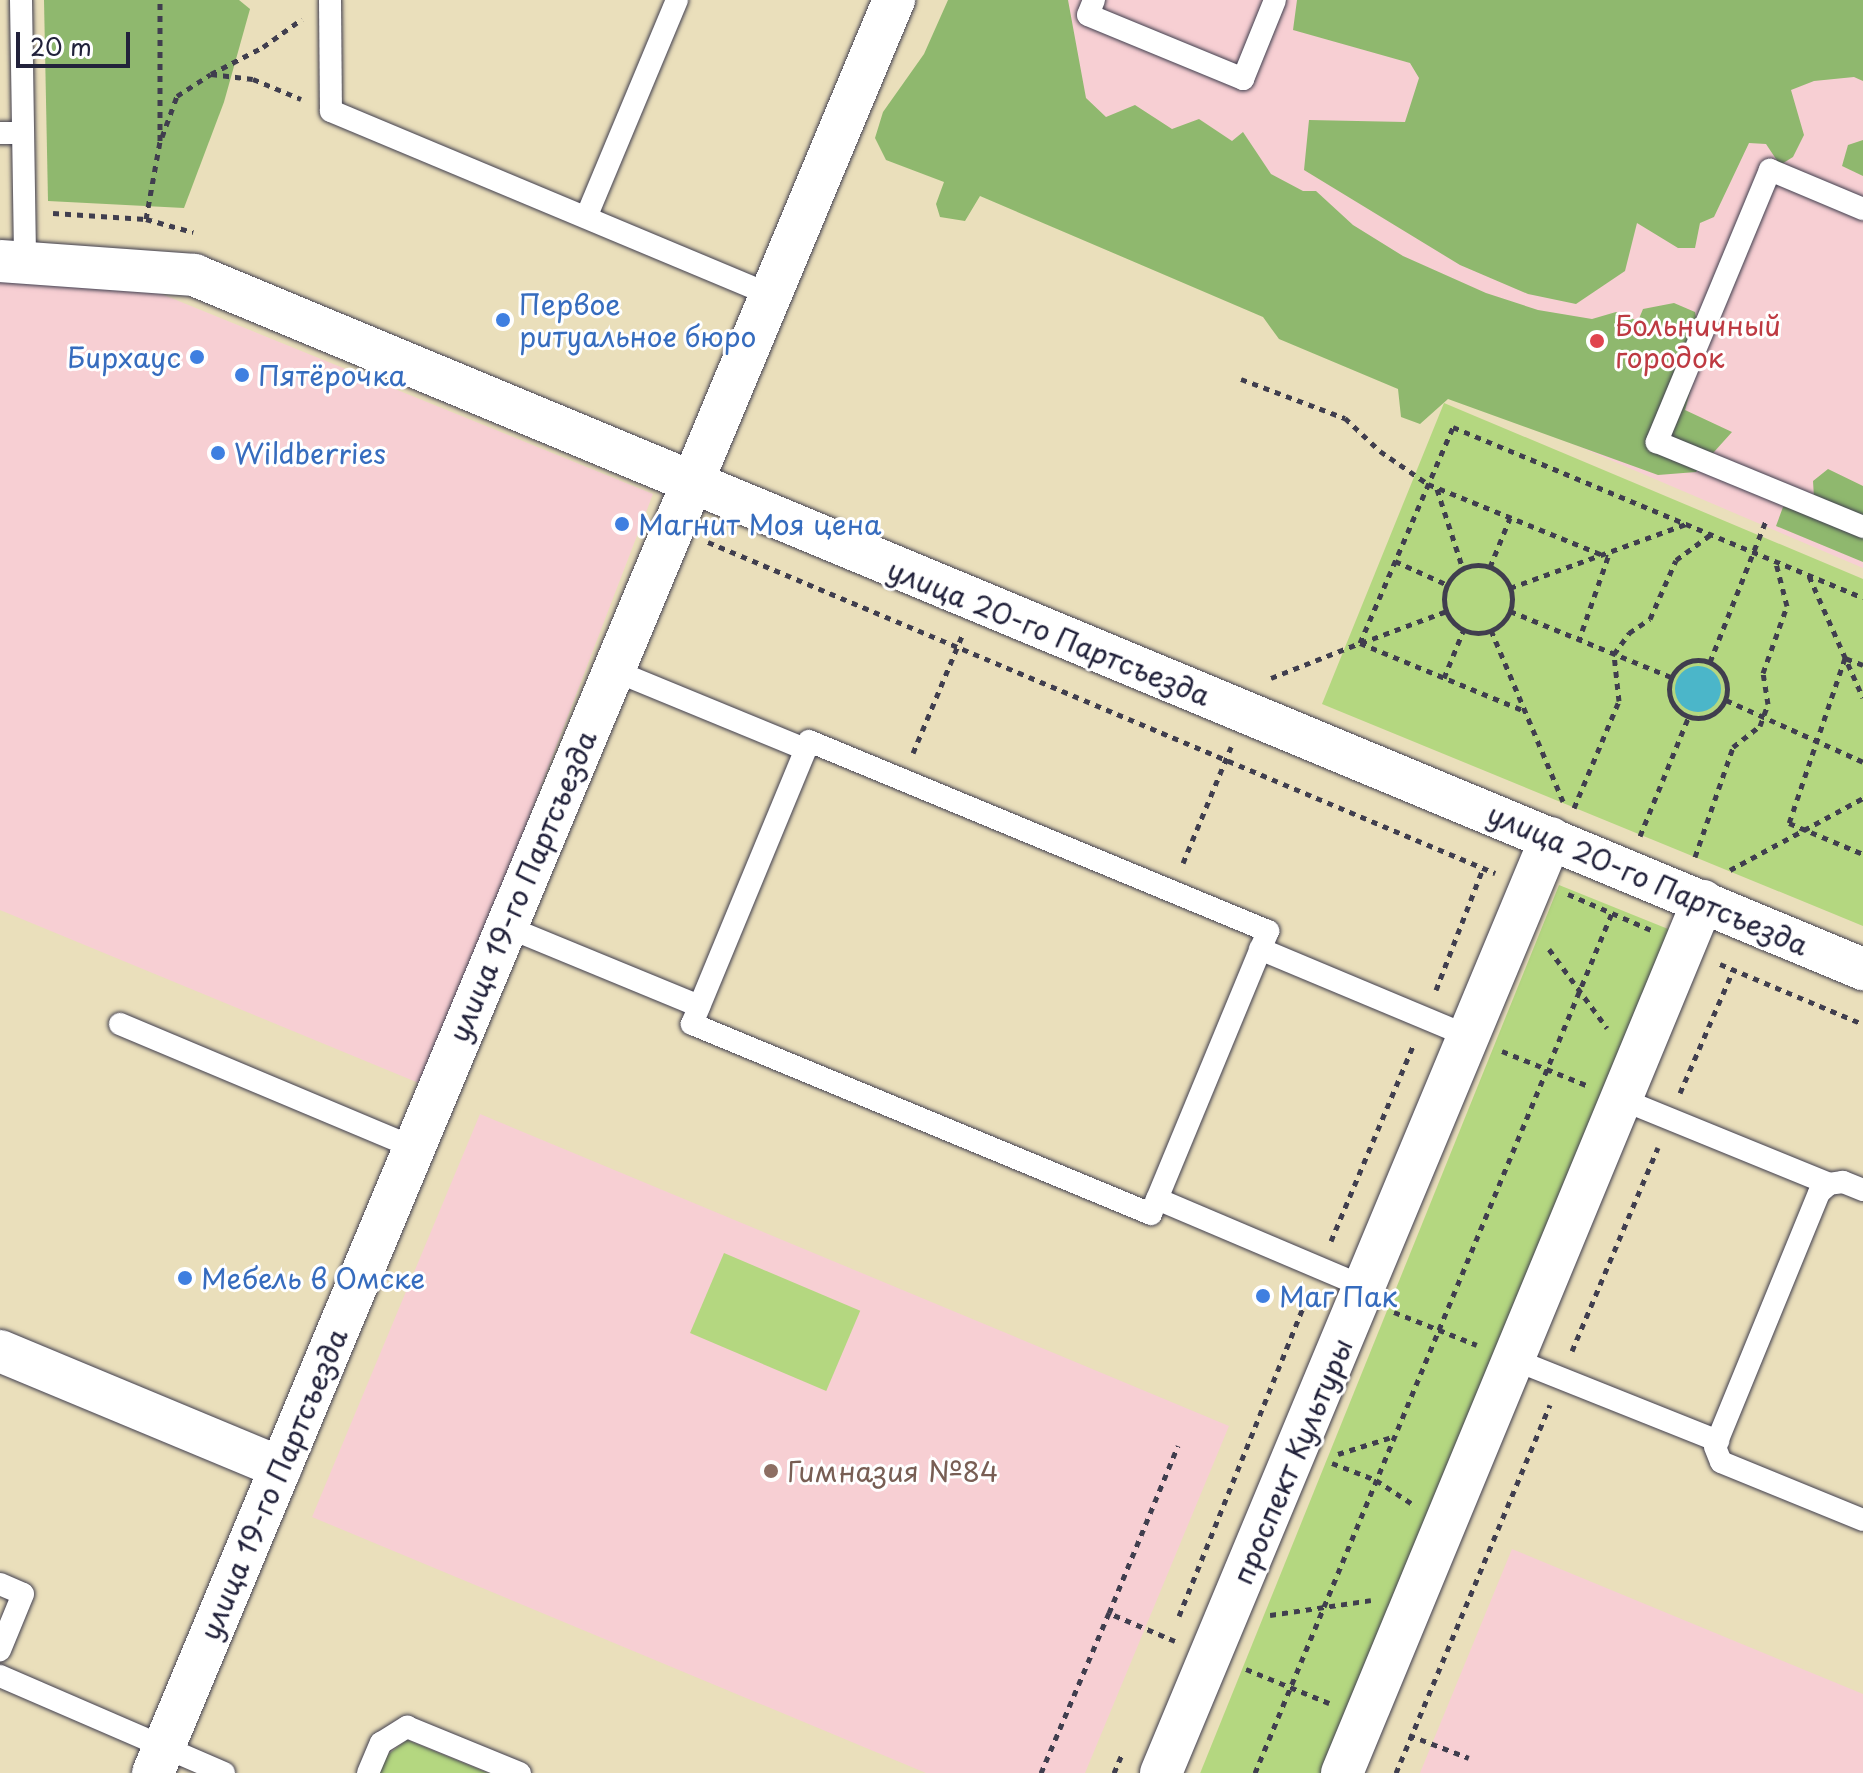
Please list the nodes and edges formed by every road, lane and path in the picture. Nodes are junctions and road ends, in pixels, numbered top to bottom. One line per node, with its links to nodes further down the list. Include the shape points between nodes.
1 (21, 0): 11 (lane)
2 (160, 0): 12 (path)
3 (677, 0): 15 (lane)
4 (894, 0): 19 (street, улица 19-го Партсъезда)
5 (1094, 0): 6 (lane, via 1088,15 1243,79)
6 (1275, 0)
7 (320, 5): 8 (path, via 263,47); 9 (lane)
8 (211, 74): 9 (path, via 253,79); 12 (path, via 177,96)
9 (331, 111): 15 (lane)
10 (0, 133): 11 (lane)
11 (23, 133): 14 (lane)
12 (160, 141): 16 (path)
13 (1863, 209): 24 (lane, via 1770,170 1657,442)
14 (25, 211): 16 (path); 18 (lane)
15 (587, 215): 19 (lane)
16 (146, 219): 17 (path)
17 (210, 238)
18 (13, 260): 21 (street, улица 20-го Партсъезда, via 194,275)
19 (769, 294): 21 (street, улица 19-го Партсъезда)
20 (1241, 379): 22 (path, via 1345,418 1380,451)
21 (692, 483): 28 (street, улица 19-го Партсъезда); 40 (street, улица 20-го Партсъезда)
22 (1428, 484): 23 (path); 26 (path, via 1453,427); 32 (path)
23 (1436, 488): 25 (path); 35 (path)
24 (1778, 492): 27 (lane); 30 (path)
25 (1510, 518): 31 (path); 34 (path)
26 (1686, 524): 29 (path); 31 (path)
27 (1863, 527)
28 (673, 528): 47 (path); 52 (street, улица 19-го Партсъезда)
29 (1711, 534): 30 (path); 48 (path, via 1676,560 1650,619 1629,633)
30 (1754, 552): 33 (path); 50 (path)
31 (1602, 555): 38 (path); 45 (path, via 1608,557)
32 (1395, 561): 37 (path); 46 (path)
33 (1776, 562): 36 (path); 60 (path, via 1787,606 1763,673 1769,694)
34 (1490, 567): 35 (path); 38 (path)
35 (1463, 569): 37 (path)
36 (1809, 575): 39 (path); 49 (path)
37 (1448, 585): 41 (path)
38 (1510, 588): 42 (path)
39 (1863, 598)
40 (975, 603): 47 (path); 55 (street, улица 20-го Партсъезда)
41 (1447, 611): 43 (path); 46 (path)
42 (1510, 611): 44 (path); 45 (path)
43 (1464, 629): 44 (path); 54 (path)
44 (1491, 630): 58 (path)
45 (1579, 640): 48 (path)
46 (1360, 643): 54 (path); 55 (path)
47 (958, 646): 63 (path); 65 (path)
48 (1614, 654): 53 (path); 67 (path, via 1619,701)
49 (1845, 658): 51 (path); 56 (path); 61 (path)
50 (1710, 662): 53 (path, via 1687,661); 57 (path, via 1726,677)
51 (1863, 665)
52 (613, 670): 62 (lane); 77 (street, улица 19-го Партсъезда)
53 (1671, 677): 59 (path, via 1671,700)
54 (1444, 678): 58 (path)
55 (1252, 698): 63 (path); 67 (street, улица 20-го Партсъезда)
56 (1863, 698)
57 (1726, 700): 59 (path, via 1710,716); 60 (path)
58 (1525, 711): 67 (path)
59 (1689, 716): 72 (path)
60 (1764, 717): 61 (path); 70 (path, via 1733,747)
61 (1817, 741): 64 (path); 68 (path, via 1789,823)
62 (805, 749): 65 (lane, via 809,741); 82 (lane)
63 (1226, 758): 71 (path); 74 (path)
64 (1863, 762)
65 (902, 780): 74 (lane)
66 (1863, 798): 68 (path)
67 (1563, 820): 72 (street, улица 20-го Партсъезда); 75 (street, проспект Культуры)
68 (1805, 829): 69 (path); 73 (path)
69 (1863, 854)
70 (1693, 861)
71 (1483, 868): 75 (path); 83 (path)
72 (1630, 870): 73 (street, улица 20-го Партсъезда); 76 (path)
73 (1714, 888): 78 (street); 80 (street, улица 20-го Партсъезда)
74 (1172, 890): 79 (lane, via 1268,931)
75 (1526, 901): 76 (path, via 1549,886); 81 (path); 86 (street, проспект Культуры)
76 (1612, 913): 78 (path); 81 (path)
77 (505, 926): 82 (lane); 89 (street, улица 19-го Партсъезда)
78 (1686, 944): 85 (path, via 1705,960); 88 (street)
79 (1260, 949): 83 (lane); 92 (lane)
80 (1863, 969)
81 (1580, 990): 87 (path); 88 (path)
82 (699, 1006): 92 (lane, via 692,1024 1151,1214)
83 (1425, 1019): 86 (lane); 93 (path)
84 (120, 1024): 89 (lane)
85 (1863, 1024)
86 (1468, 1036): 87 (path); 94 (street, проспект Культуры)
87 (1546, 1070): 88 (path); 95 (path)
88 (1628, 1083): 90 (lane); 97 (street)
89 (412, 1147): 101 (street, улица 19-го Партсъезда)
90 (1829, 1184): 91 (lane, via 1843,1182); 99 (lane, via 1819,1193)
91 (1863, 1190)
92 (1157, 1199): 93 (lane)
93 (1319, 1269): 94 (lane); 110 (path)
94 (1362, 1293): 95 (path); 109 (street, проспект Культуры)
95 (1438, 1330): 97 (path); 98 (path)
96 (0, 1351): 101 (street)
97 (1513, 1359): 99 (lane); 104 (street)
98 (1392, 1437): 102 (path); 102 (path, via 1322,1459)
99 (1718, 1441): 103 (lane, via 1721,1462)
100 (1178, 1446): 108 (path)
101 (281, 1468): 121 (street, улица 19-го Партсъезда)
102 (1376, 1480): 104 (path); 107 (path)
103 (1863, 1520)
104 (1445, 1525): 106 (street)
105 (0, 1584): 112 (lane, via 23,1594)
106 (1417, 1591): 107 (path); 129 (street)
107 (1323, 1610): 109 (path); 116 (path)
108 (1109, 1613): 110 (path); 125 (path)
109 (1226, 1619): 127 (street, проспект Культуры)
110 (1170, 1640): 111 (path); 113 (path)
111 (1183, 1644)
112 (0, 1650)
113 (1164, 1653)
114 (1236, 1665): 116 (path)
115 (0, 1676): 121 (lane)
116 (1291, 1687): 117 (path); 128 (path)
117 (1339, 1708)
118 (1400, 1732): 120 (path)
119 (1125, 1746): 126 (path)
120 (1469, 1758)
121 (158, 1760): 122 (lane)
122 (224, 1773)
123 (368, 1773): 124 (lane, via 381,1743 407,1727)
124 (520, 1773)
125 (1041, 1773)
126 (1114, 1773)
127 (1161, 1773)
128 (1255, 1773)
129 (1342, 1773)

